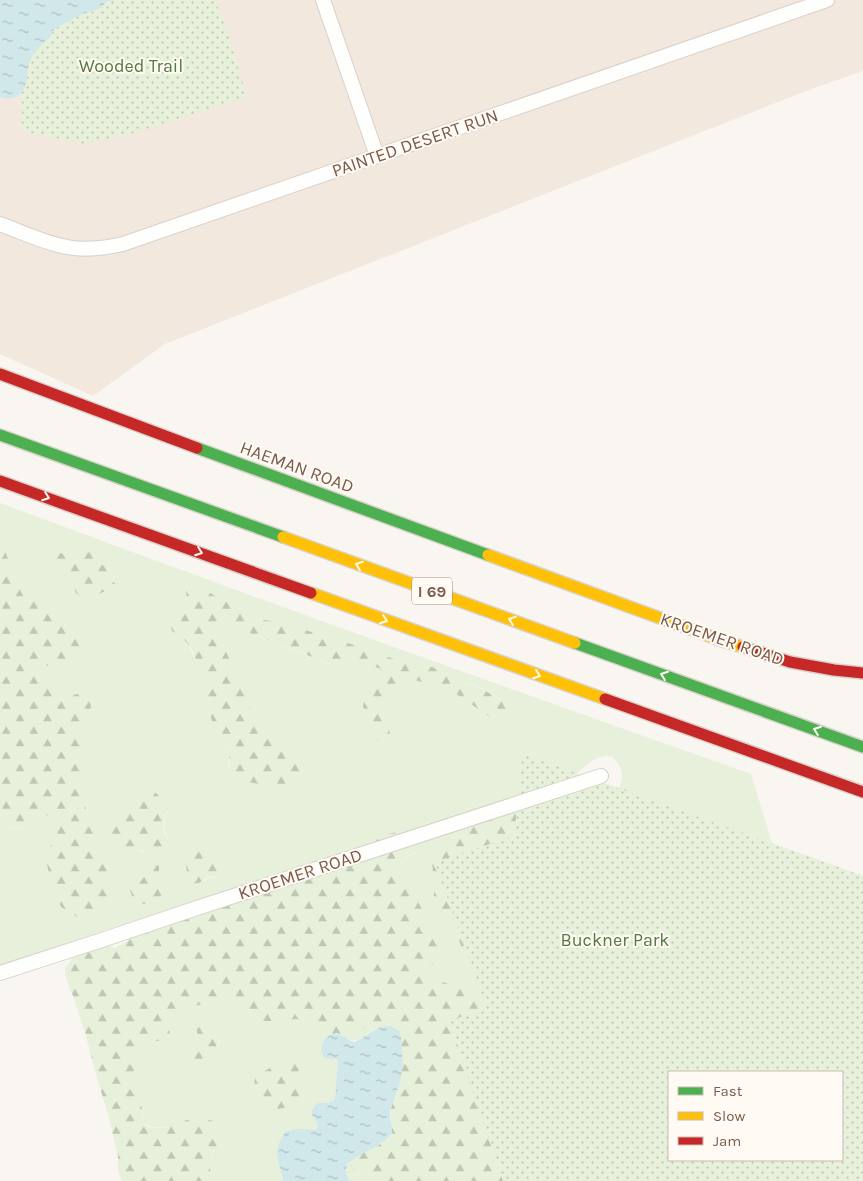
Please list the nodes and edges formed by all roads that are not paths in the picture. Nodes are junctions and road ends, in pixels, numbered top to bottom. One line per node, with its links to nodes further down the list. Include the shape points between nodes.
1 (323, 0): 3 (street)
2 (827, 0): 3 (street, PAINTED DESERT RUN)
3 (377, 156): 4 (street, PAINTED DESERT RUN, via 123,244 68,247)
4 (0, 224)
5 (0, 374): 8 (main road, HAEMAN ROAD)
6 (0, 435): 10 (main road, I 69, one-way to 6)
7 (0, 481): 12 (main road, I 69, one-way to 12)
8 (584, 590): 9 (main road, KROEMER ROAD, via 790,662)
9 (863, 673)
10 (863, 747)
11 (601, 776): 13 (street, KROEMER ROAD)
12 (863, 792)
13 (0, 972)

